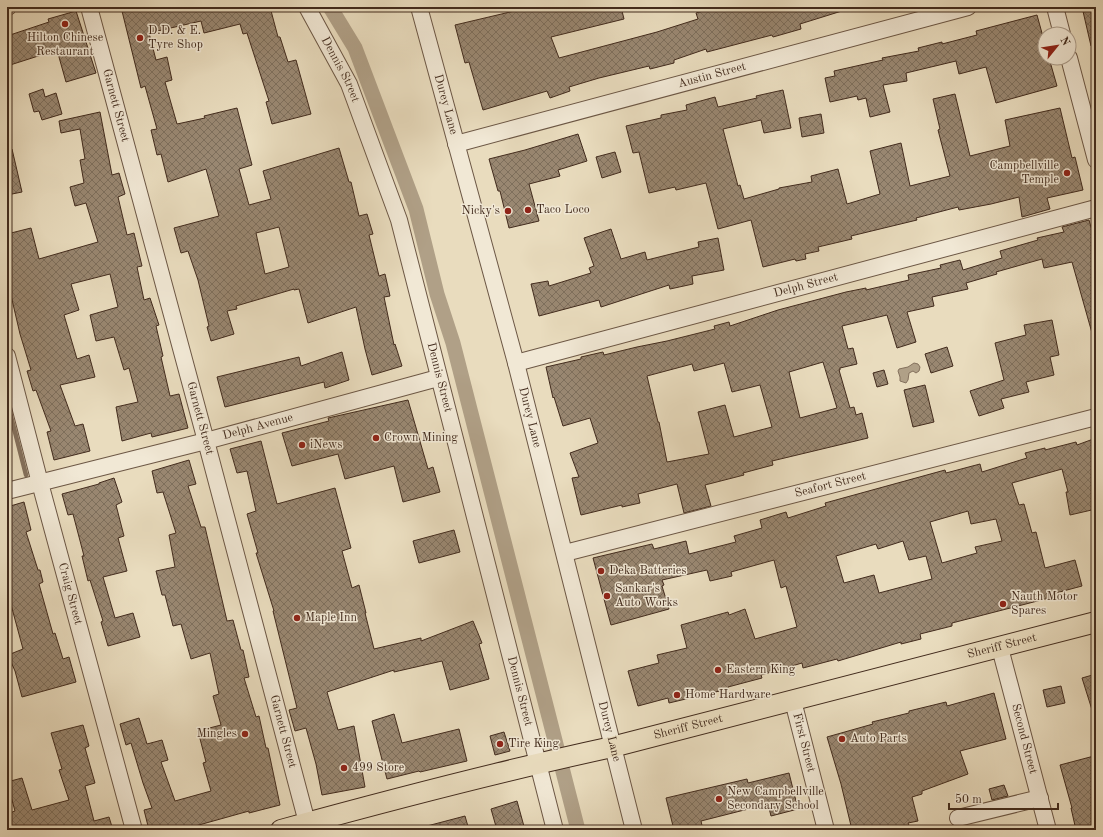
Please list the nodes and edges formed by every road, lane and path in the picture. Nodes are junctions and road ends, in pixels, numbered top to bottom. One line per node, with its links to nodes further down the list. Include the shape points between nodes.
1 (89, 7): 15 (street, Garnett Street)
2 (306, 7): 13 (street, Dennis Street, via 349,84 399,220)
3 (419, 7): 8 (street, Durey Lane)
4 (968, 7): 8 (street, Austin Street)
5 (1055, 7): 6 (street)
6 (1060, 26)
7 (1071, 66): 9 (street)
8 (456, 144): 12 (street, Durey Lane)
9 (1096, 160)
10 (1096, 208): 12 (street, Delph Street)
11 (7, 356): 16 (street, Craig Street)
12 (516, 363): 18 (street, Durey Lane)
13 (438, 378): 15 (street, Delph Avenue); 23 (street, Dennis Street)
14 (1096, 417): 18 (street, Seafort Street)
15 (206, 441): 16 (street, Delph Avenue); 26 (street, Garnett Street)
16 (40, 483): 17 (street, Delph Avenue); 27 (street, Craig Street)
17 (7, 492)
18 (565, 553): 22 (street, Durey Lane)
19 (1096, 622): 20 (main road, Sheriff Street)
20 (1000, 648): 21 (main road, Sheriff Street); 24 (street, Second Street)
21 (793, 701): 22 (main road, Sheriff Street); 31 (street, First Street)
22 (612, 747): 23 (main road, Sheriff Street); 30 (street, Durey Lane)
23 (538, 764): 26 (main road, Sheriff Street, via 361,807); 29 (street, Dennis Street)
24 (1040, 798): 25 (street); 32 (street, Second Street)
25 (958, 818)
26 (308, 826): 28 (main road, Sheriff Street)
27 (134, 830)
28 (281, 830)
29 (555, 830)
30 (634, 830)
31 (826, 830)
32 (1048, 830)

